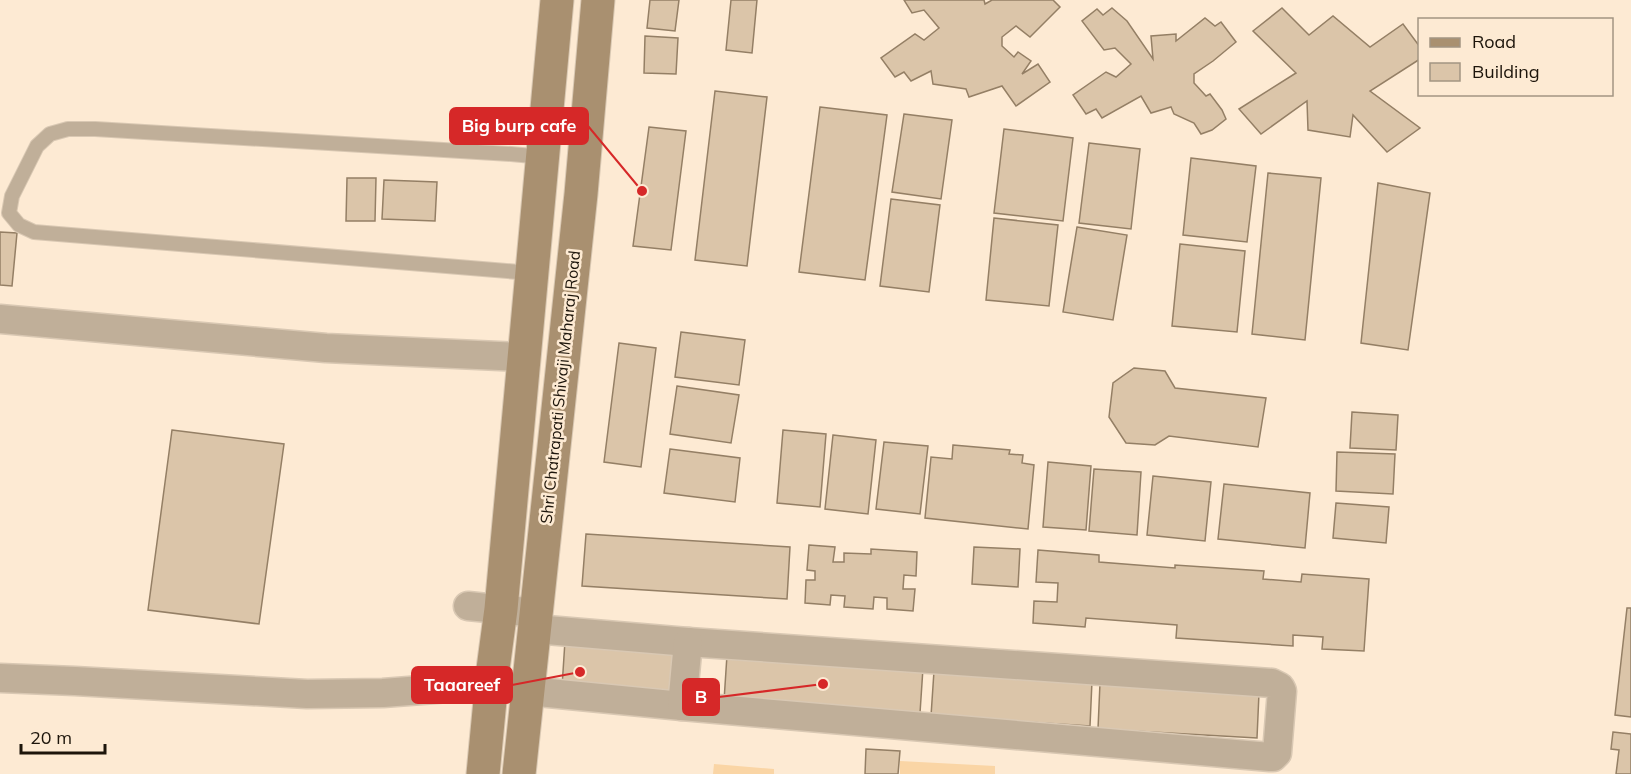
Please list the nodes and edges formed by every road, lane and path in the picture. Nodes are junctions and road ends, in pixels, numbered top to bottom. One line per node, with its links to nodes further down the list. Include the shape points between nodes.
1 (557, 0): 3 (main road)
2 (598, 0): 5 (main road, Shri Chatrapati Shivaji Maharaj Road)
3 (543, 157): 4 (main road); 4 (lane, via 68,129 50,135 37,146 12,196 9,213 19,225 34,232)
4 (531, 273): 5 (street); 7 (main road)
5 (571, 279): 10 (main road, Shri Chatrapati Shivaji Maharaj Road)
6 (0, 320): 7 (street, via 277,345)
7 (524, 357): 9 (main road)
8 (468, 606): 9 (street)
9 (501, 609): 10 (street); 13 (main road)
10 (536, 621): 11 (street); 14 (main road, Shri Chatrapati Shivaji Maharaj Road)
11 (688, 642): 15 (street); 15 (street, via 1272,683 1282,691 1274,757)
12 (0, 678): 13 (street, via 308,694)
13 (492, 688): 16 (main road)
14 (528, 691): 15 (street); 17 (main road, Shri Chatrapati Shivaji Maharaj Road)
15 (682, 706)
16 (483, 774)
17 (519, 774)

